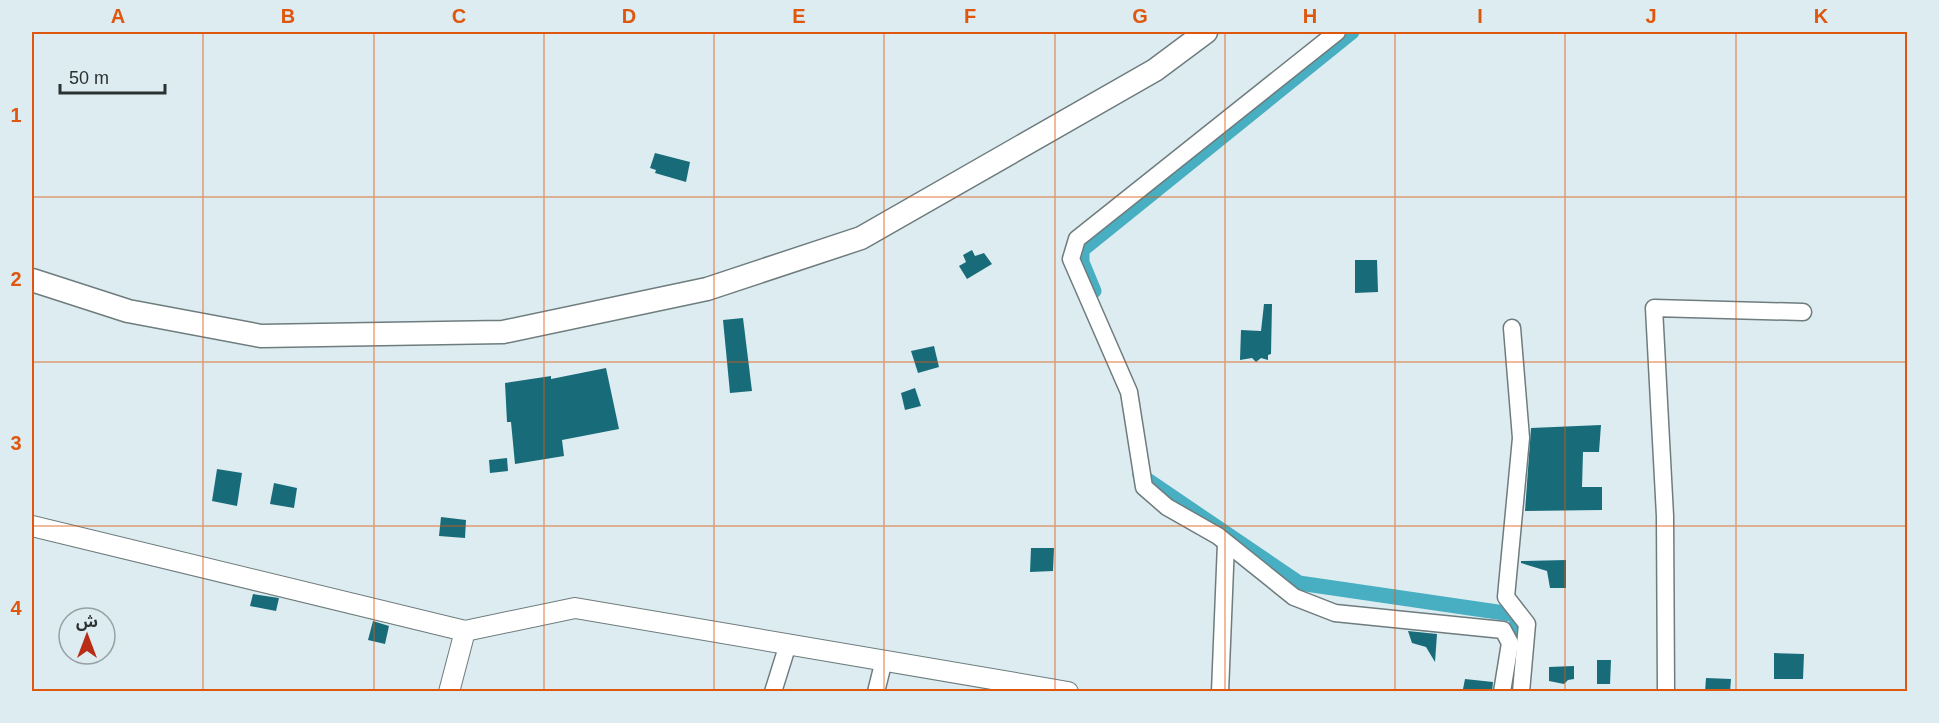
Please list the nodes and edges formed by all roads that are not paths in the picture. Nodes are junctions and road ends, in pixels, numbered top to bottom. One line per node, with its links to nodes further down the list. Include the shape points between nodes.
1 (1206, 32): 3 (main road, via 1155,70 861,237 707,289 503,332 261,336 128,311)
2 (1337, 32): 7 (street, via 1077,239 1071,259 1129,392 1144,487 1167,507)
3 (32, 280)
4 (1803, 312): 18 (street, via 1654,308 1665,516)
5 (1512, 328): 17 (street, via 1521,438 1506,597 1527,624)
6 (32, 526): 8 (street)
7 (1226, 543): 15 (street); 16 (street, via 1294,597 1335,613 1503,630 1510,643)
8 (465, 631): 9 (street, via 575,609); 11 (street)
9 (788, 644): 10 (street); 12 (street)
10 (884, 660): 13 (street); 14 (street)
11 (449, 692)
12 (772, 692)
13 (876, 692)
14 (1068, 692)
15 (1220, 692)
16 (1502, 692)
17 (1521, 692)
18 (1666, 692)

